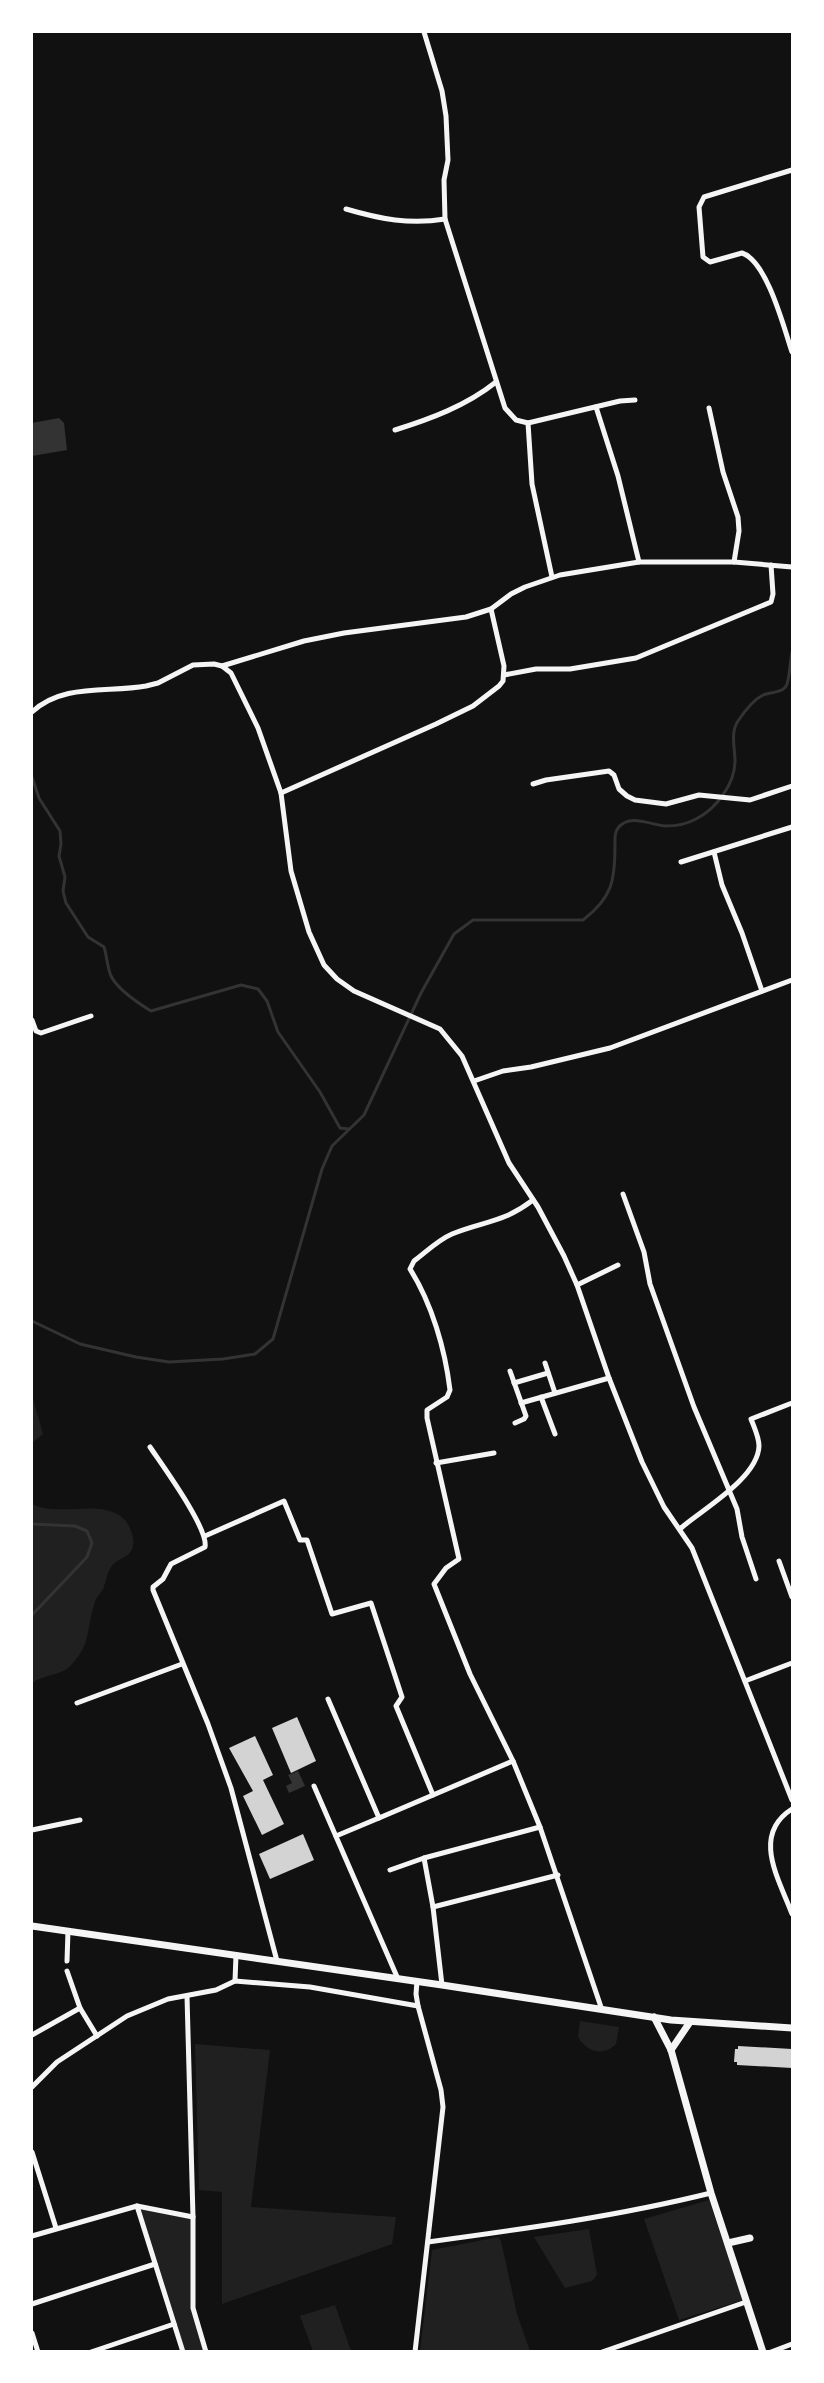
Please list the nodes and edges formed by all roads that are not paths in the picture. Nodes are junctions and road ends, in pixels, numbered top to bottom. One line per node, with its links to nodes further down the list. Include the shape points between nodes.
1 (424, 32): 4 (street, via 446,116)
2 (792, 170): 5 (street, via 704,197 699,207 704,257 710,262 742,253 750,257 776,303)
3 (346, 208): 4 (street, via 409,223)
4 (445, 219): 6 (street)
5 (792, 352)
6 (495, 382): 10 (street, via 509,414); 11 (street, via 481,394 434,418)
7 (634, 400): 8 (street)
8 (596, 407): 10 (street); 12 (street)
9 (709, 408): 13 (street, via 738,518)
10 (528, 423): 16 (street, via 532,484)
11 (395, 430)
12 (639, 562): 13 (street); 16 (street)
13 (734, 562): 14 (street)
14 (771, 565): 15 (street); 19 (street, via 771,602 636,658)
15 (792, 567)
16 (552, 577): 17 (street, via 518,590)
17 (491, 609): 18 (street, via 461,618 304,641); 19 (street)
18 (222, 666): 20 (street, via 193,665 139,688 65,694); 23 (street, via 231,673 245,699)
19 (504, 675): 23 (street, via 499,686 472,706)
20 (32, 712)
21 (533, 784): 22 (street, via 609,771 622,792 635,800 666,804 699,795 755,799)
22 (792, 786)
23 (281, 793): 31 (street, via 291,871 309,932 324,964 348,987 436,1026 452,1042)
24 (792, 827): 25 (street)
25 (714, 852): 26 (street); 28 (street, via 722,885)
26 (681, 862)
27 (792, 980): 28 (street)
28 (762, 991): 31 (street, via 610,1048)
29 (91, 1016): 30 (street, via 41,1033)
30 (32, 1020)
31 (474, 1081): 33 (street, via 508,1163)
32 (622, 1194): 50 (street, via 697,1414)
33 (532, 1200): 35 (street, via 551,1229); 49 (street, via 501,1220 451,1235 410,1266 436,1327 449,1382 447,1397 427,1410)
34 (618, 1265): 35 (street)
35 (577, 1285): 39 (street)
36 (545, 1363): 38 (street)
37 (510, 1371): 40 (street)
38 (548, 1373): 40 (street); 41 (street)
39 (609, 1378): 41 (street); 51 (street, via 642,1462 664,1507)
40 (514, 1383): 43 (street)
41 (555, 1393): 42 (street)
42 (541, 1397): 43 (street); 46 (street)
43 (521, 1403): 45 (street, via 526,1416)
44 (792, 1403): 50 (street, via 751,1419 759,1444 757,1456 749,1471)
45 (515, 1423)
46 (555, 1434)
47 (150, 1447): 52 (street)
48 (494, 1454): 49 (street)
49 (436, 1463): 61 (street, via 459,1559 434,1584 470,1674)
50 (730, 1490): 51 (street); 54 (street)
51 (681, 1528): 58 (street, via 705,1577)
52 (205, 1536): 57 (street, via 204,1547 171,1564 153,1587); 63 (street, via 285,1501 300,1540 307,1539 332,1614 371,1603 402,1697 396,1706)
53 (779, 1561): 55 (street)
54 (756, 1579)
55 (792, 1597)
56 (792, 1663): 58 (street)
57 (182, 1664): 60 (street); 80 (street, via 231,1788)
58 (745, 1681): 64 (street)
59 (328, 1699): 66 (street)
60 (77, 1703)
61 (513, 1761): 63 (street); 68 (street)
62 (314, 1786): 70 (street)
63 (433, 1795): 66 (street)
64 (792, 1800)
65 (792, 1809): 75 (street, via 778,1821 770,1845)
66 (379, 1818): 70 (street)
67 (80, 1820): 69 (street)
68 (540, 1827): 71 (street); 73 (street)
69 (32, 1830)
70 (336, 1836): 82 (street)
71 (424, 1858): 72 (street); 74 (street)
72 (390, 1870)
73 (558, 1875): 74 (street); 89 (street)
74 (433, 1906): 85 (street)
75 (792, 1914)
76 (32, 1926): 77 (street)
77 (68, 1931): 78 (street); 79 (street)
78 (236, 1955): 80 (street); 83 (street)
79 (67, 1960)
80 (277, 1961): 82 (street)
81 (67, 1971): 88 (street)
82 (398, 1979): 84 (street)
83 (235, 1981): 86 (street); 87 (street, via 310,1987)
84 (417, 1981): 85 (street); 87 (street)
85 (442, 1985): 89 (street)
86 (187, 1996): 94 (street, via 127,2016); 100 (street)
87 (418, 2006): 104 (street, via 443,2107)
88 (80, 2008): 93 (street); 94 (street)
89 (602, 2010): 90 (street)
90 (654, 2017): 91 (street); 95 (street)
91 (690, 2022): 92 (street); 95 (street)
92 (792, 2028)
93 (32, 2035)
94 (96, 2036): 96 (street, via 57,2062)
95 (671, 2050): 98 (street)
96 (32, 2087)
97 (32, 2152): 101 (street)
98 (711, 2193): 104 (street, via 644,2210); 105 (street)
99 (138, 2206): 100 (street); 101 (street); 106 (street)
100 (193, 2217): 116 (street, via 193,2312)
101 (56, 2228): 102 (street)
102 (32, 2236)
103 (750, 2238): 105 (street)
104 (428, 2242): 117 (street)
105 (728, 2243): 107 (street)
106 (156, 2264): 108 (street); 109 (street)
107 (746, 2302): 111 (street); 120 (street)
108 (32, 2304)
109 (174, 2324): 114 (street); 115 (street)
110 (32, 2333): 113 (street)
111 (625, 2344): 118 (street); 119 (street)
112 (792, 2344): 121 (street)
113 (38, 2352)
114 (91, 2352)
115 (183, 2352)
116 (206, 2352)
117 (415, 2352)
118 (602, 2352)
119 (627, 2352)
120 (763, 2352)
121 (771, 2352)

